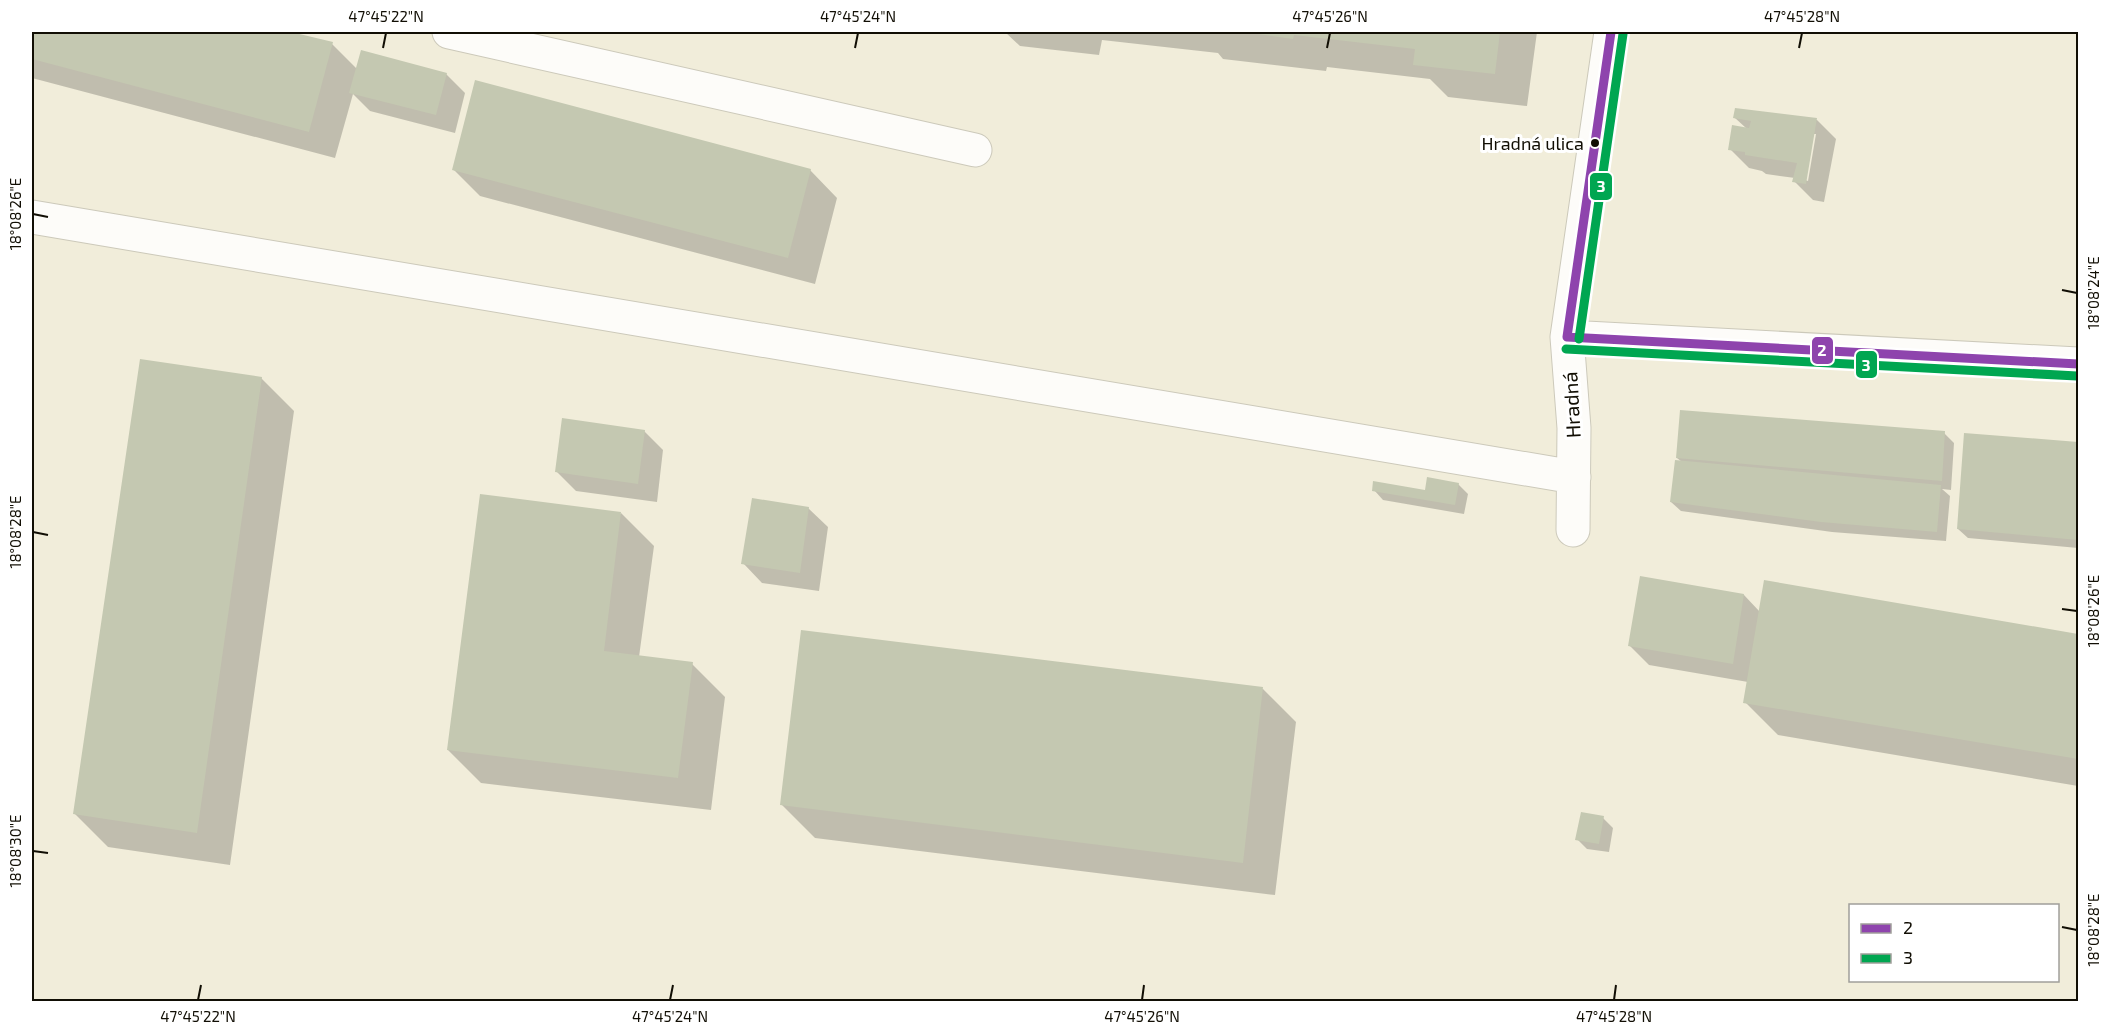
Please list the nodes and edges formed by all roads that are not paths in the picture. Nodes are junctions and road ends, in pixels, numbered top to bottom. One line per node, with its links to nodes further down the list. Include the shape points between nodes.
1 (455, 32): 3 (street)
2 (1611, 32): 5 (street, Hradná)
3 (975, 150)
4 (32, 218): 7 (street)
5 (1567, 337): 6 (street); 7 (street, Hradná)
6 (2079, 364)
7 (1574, 477): 8 (street, Hradná)
8 (1573, 530)

